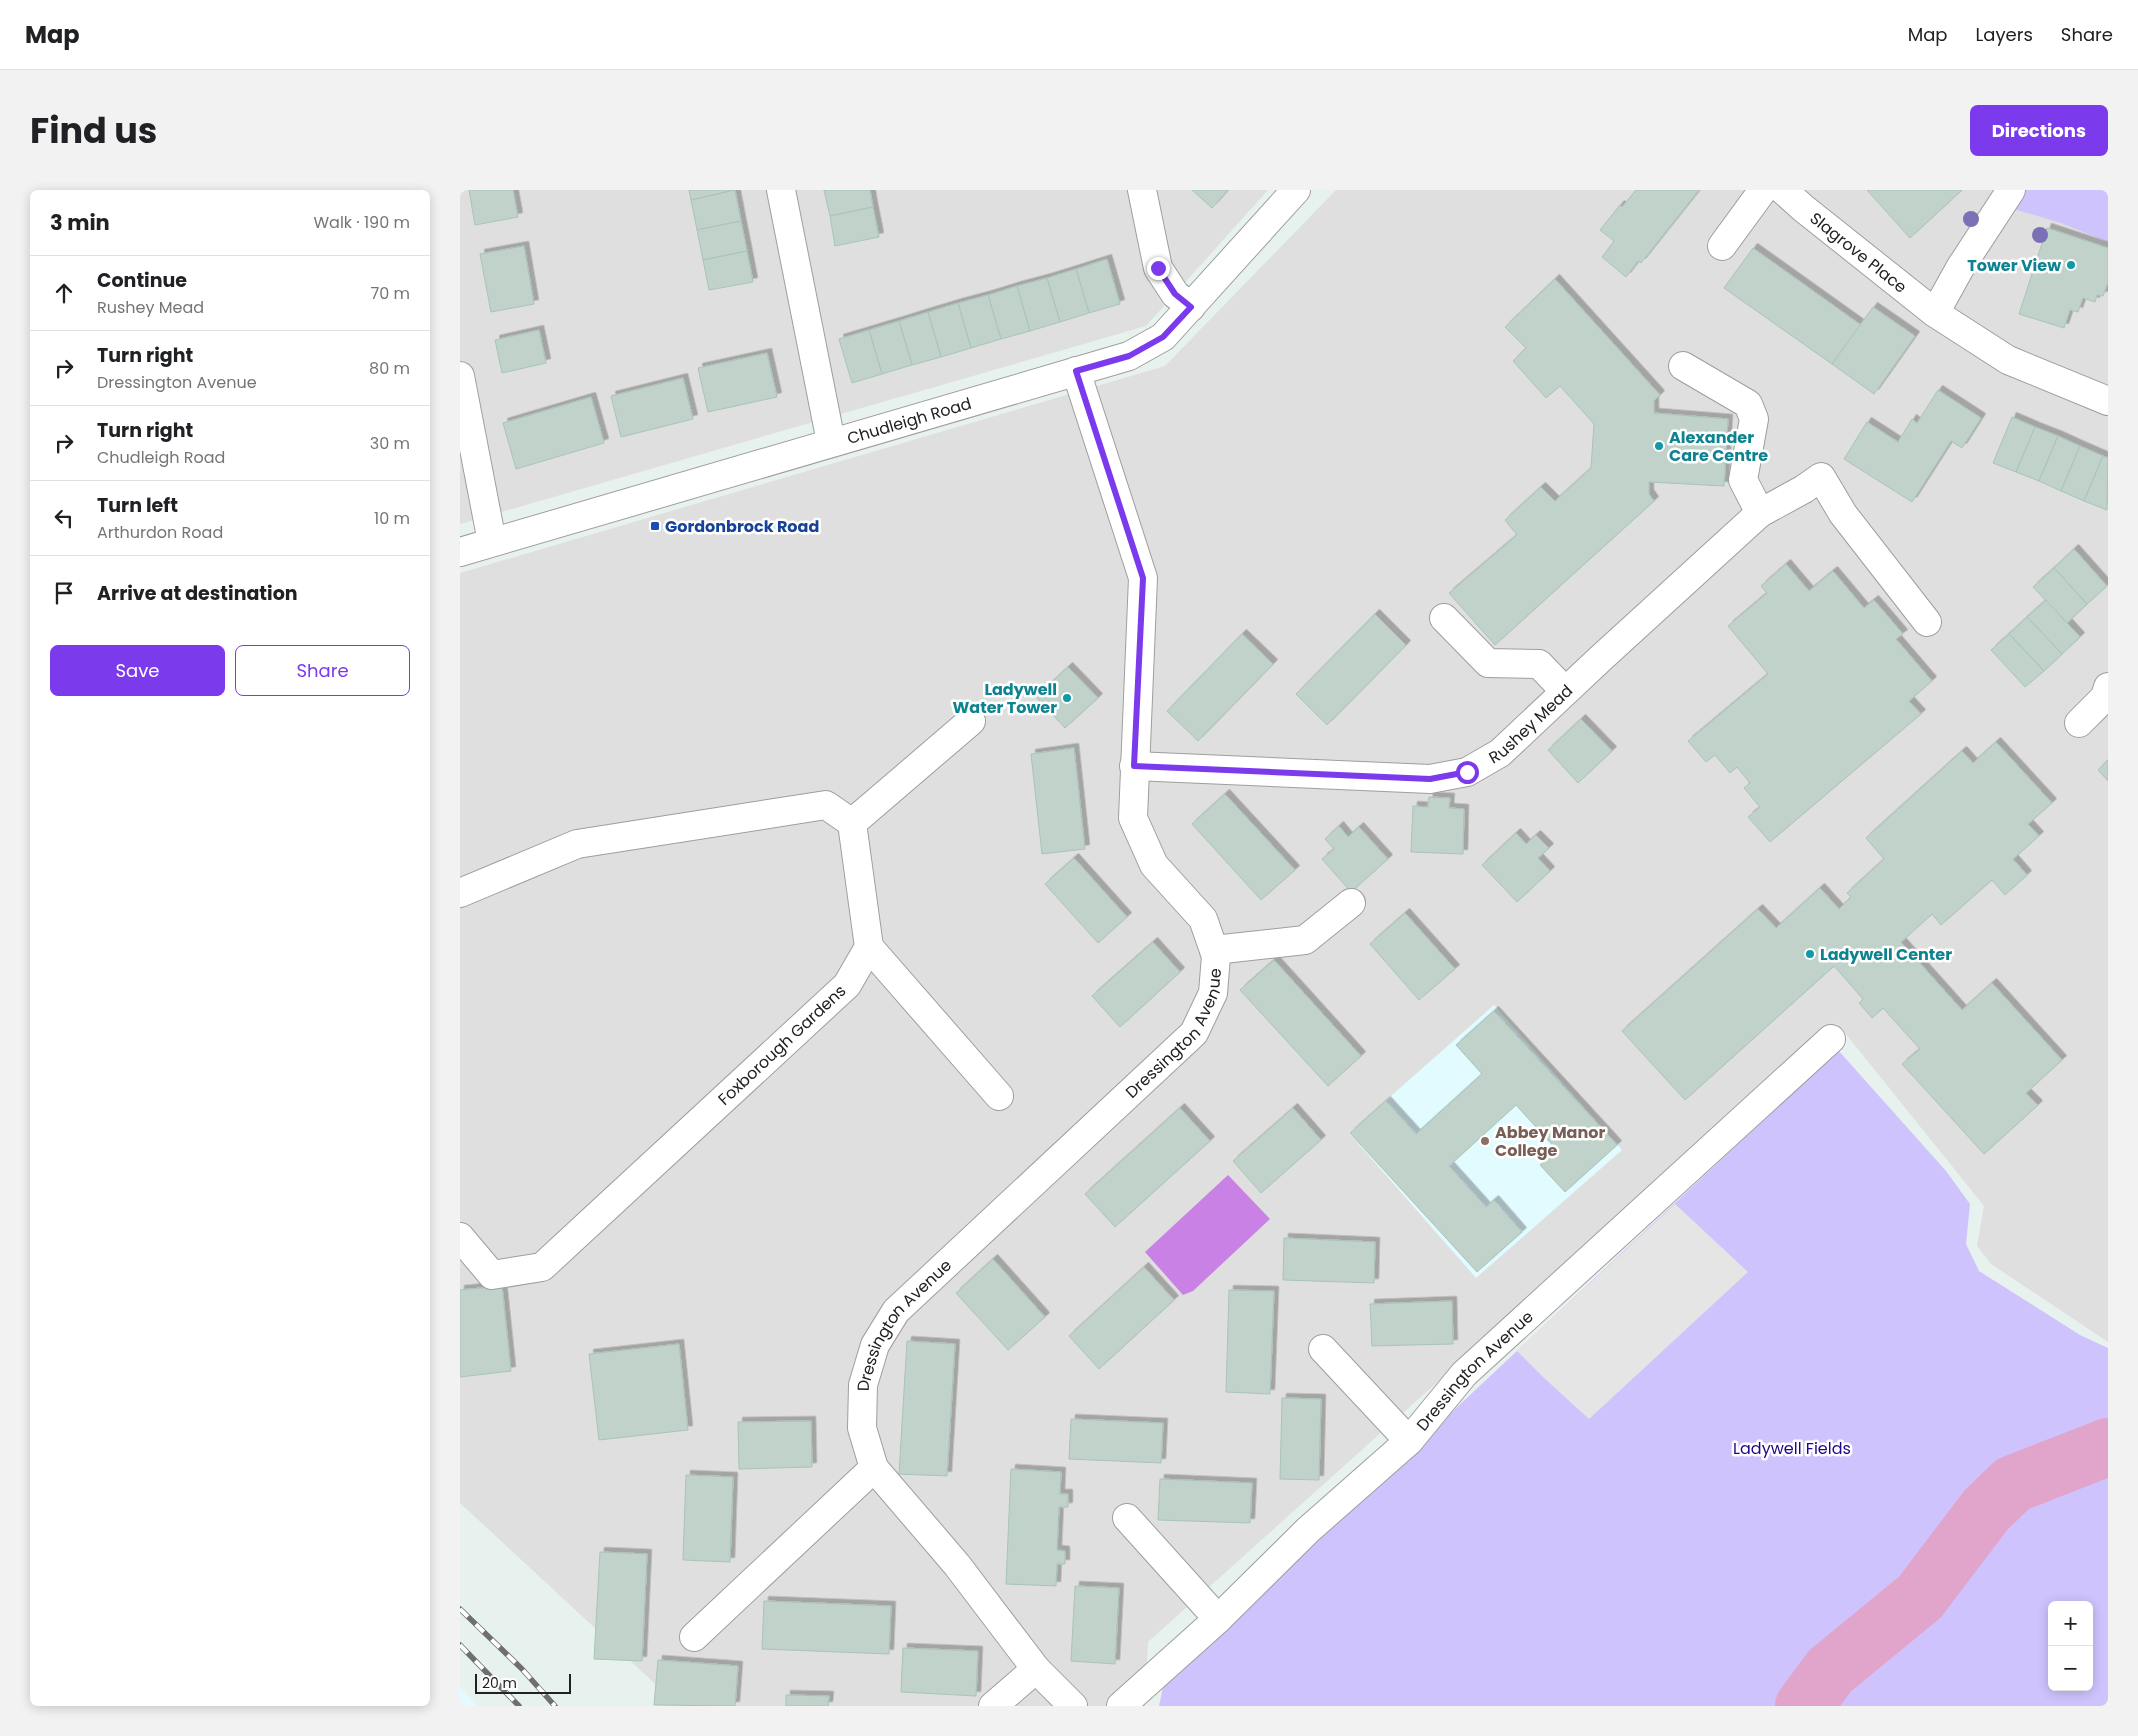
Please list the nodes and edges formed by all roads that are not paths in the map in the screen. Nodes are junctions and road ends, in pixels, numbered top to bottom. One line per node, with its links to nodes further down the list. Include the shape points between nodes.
1 (781, 190): 14 (street)
2 (1142, 190): 8 (street, via 1158,268 1175,294)
3 (1296, 190): 8 (street, Chudleigh Road)
4 (1763, 190): 7 (street)
5 (1783, 190): 9 (street, Slagrove Place)
6 (2011, 190): 9 (street, via 1960,268)
7 (1722, 246)
8 (1191, 307): 11 (street, Chudleigh Road, via 1163,337 1129,356)
9 (1935, 314): 13 (street, Slagrove Place, via 2008,360)
10 (1683, 366): 15 (street, via 1748,404 1754,419 1743,480)
11 (1076, 371): 14 (street, Chudleigh Road); 24 (street, Dressington Avenue, via 1143,578)
12 (460, 376): 16 (street)
13 (2108, 401)
14 (831, 442): 16 (street, Chudleigh Road)
15 (1760, 513): 19 (street, Rushey Mead, via 1821,477 1843,514); 21 (street, Rushey Mead)
16 (492, 542): 17 (street, Chudleigh Road)
17 (460, 552)
18 (1444, 618): 21 (street, via 1488,663 1539,664)
19 (1927, 622)
20 (2108, 687): 23 (street, via 2105,697)
21 (1566, 691): 24 (street, Rushey Mead, via 1500,753 1467,772 1430,779)
22 (970, 721): 25 (street)
23 (2079, 722)
24 (1134, 766): 29 (street, Dressington Avenue, via 1132,818 1154,865 1203,919)
25 (852, 823): 26 (street, via 826,805 577,844); 28 (street)
26 (460, 893)
27 (1351, 903): 29 (street, via 1305,940)
28 (869, 947): 31 (street); 32 (street, Foxborough Gardens, via 847,985 542,1267 492,1275)
29 (1214, 950): 35 (street, Dressington Avenue, via 1213,992 1194,1033 896,1311 875,1345 863,1385 862,1428)
30 (1831, 1039): 34 (street, Dressington Avenue, via 1464,1374)
31 (999, 1096)
32 (460, 1236)
33 (1323, 1349): 34 (street)
34 (1409, 1441): 37 (street, Dressington Avenue, via 1308,1530)
35 (874, 1468): 38 (street); 39 (street, Dressington Avenue, via 957,1565)
36 (1126, 1518): 37 (street)
37 (1218, 1619): 42 (street, Dressington Avenue)
38 (694, 1637)
39 (1036, 1669): 40 (street); 41 (street, Dressington Avenue)
40 (993, 1706)
41 (1073, 1706)
42 (1121, 1706)

